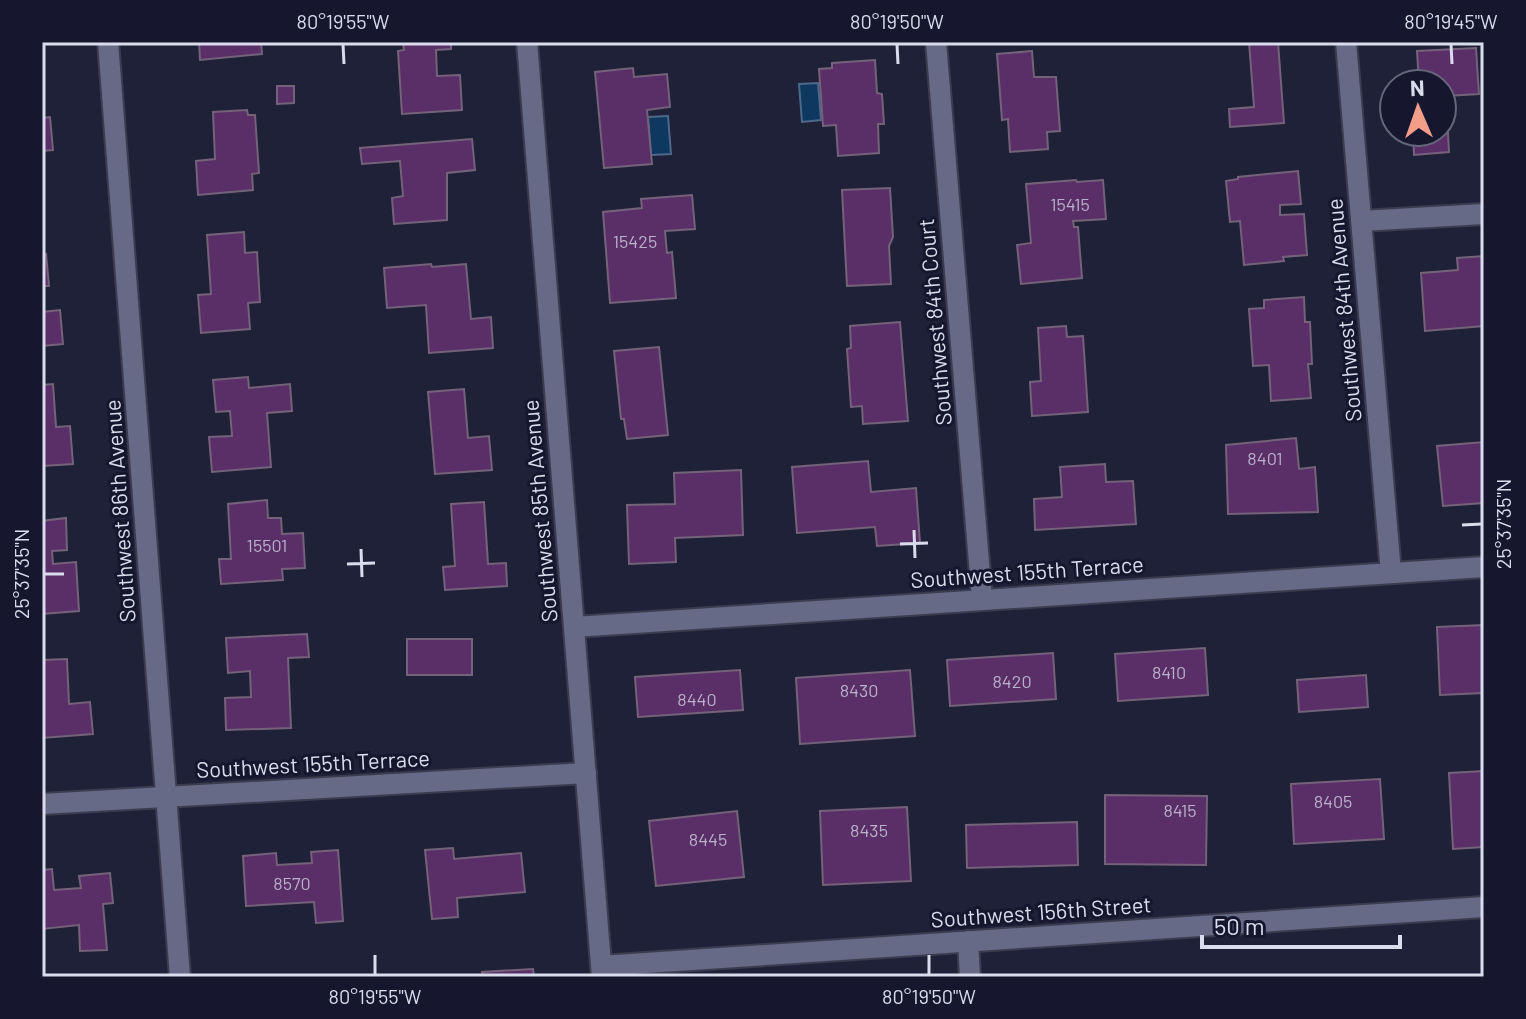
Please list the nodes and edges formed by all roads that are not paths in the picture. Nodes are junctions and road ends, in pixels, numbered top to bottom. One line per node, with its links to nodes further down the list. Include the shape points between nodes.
1 (108, 42): 12 (street, Southwest 86th Avenue)
2 (527, 42): 10 (street, Southwest 85th Avenue)
3 (936, 42): 9 (street, Southwest 84th Court)
4 (1346, 42): 6 (street, Southwest 84th Avenue)
5 (1484, 214): 6 (street)
6 (1361, 221): 8 (street, Southwest 84th Avenue)
7 (1484, 567): 8 (street, Southwest 155th Terrace)
8 (1391, 573): 9 (street, Southwest 155th Terrace)
9 (982, 599): 10 (street, Southwest 155th Terrace)
10 (574, 627): 11 (street, Southwest 85th Avenue)
11 (586, 773): 12 (street, Southwest 155th Terrace); 16 (street, Southwest 85th Avenue)
12 (166, 796): 13 (street, Southwest 155th Terrace); 17 (street, Southwest 86th Avenue)
13 (42, 804)
14 (1484, 907): 15 (street, Southwest 156th Street)
15 (968, 941): 16 (street, Southwest 156th Street); 18 (street)
16 (602, 971)
17 (180, 977)
18 (970, 977)

